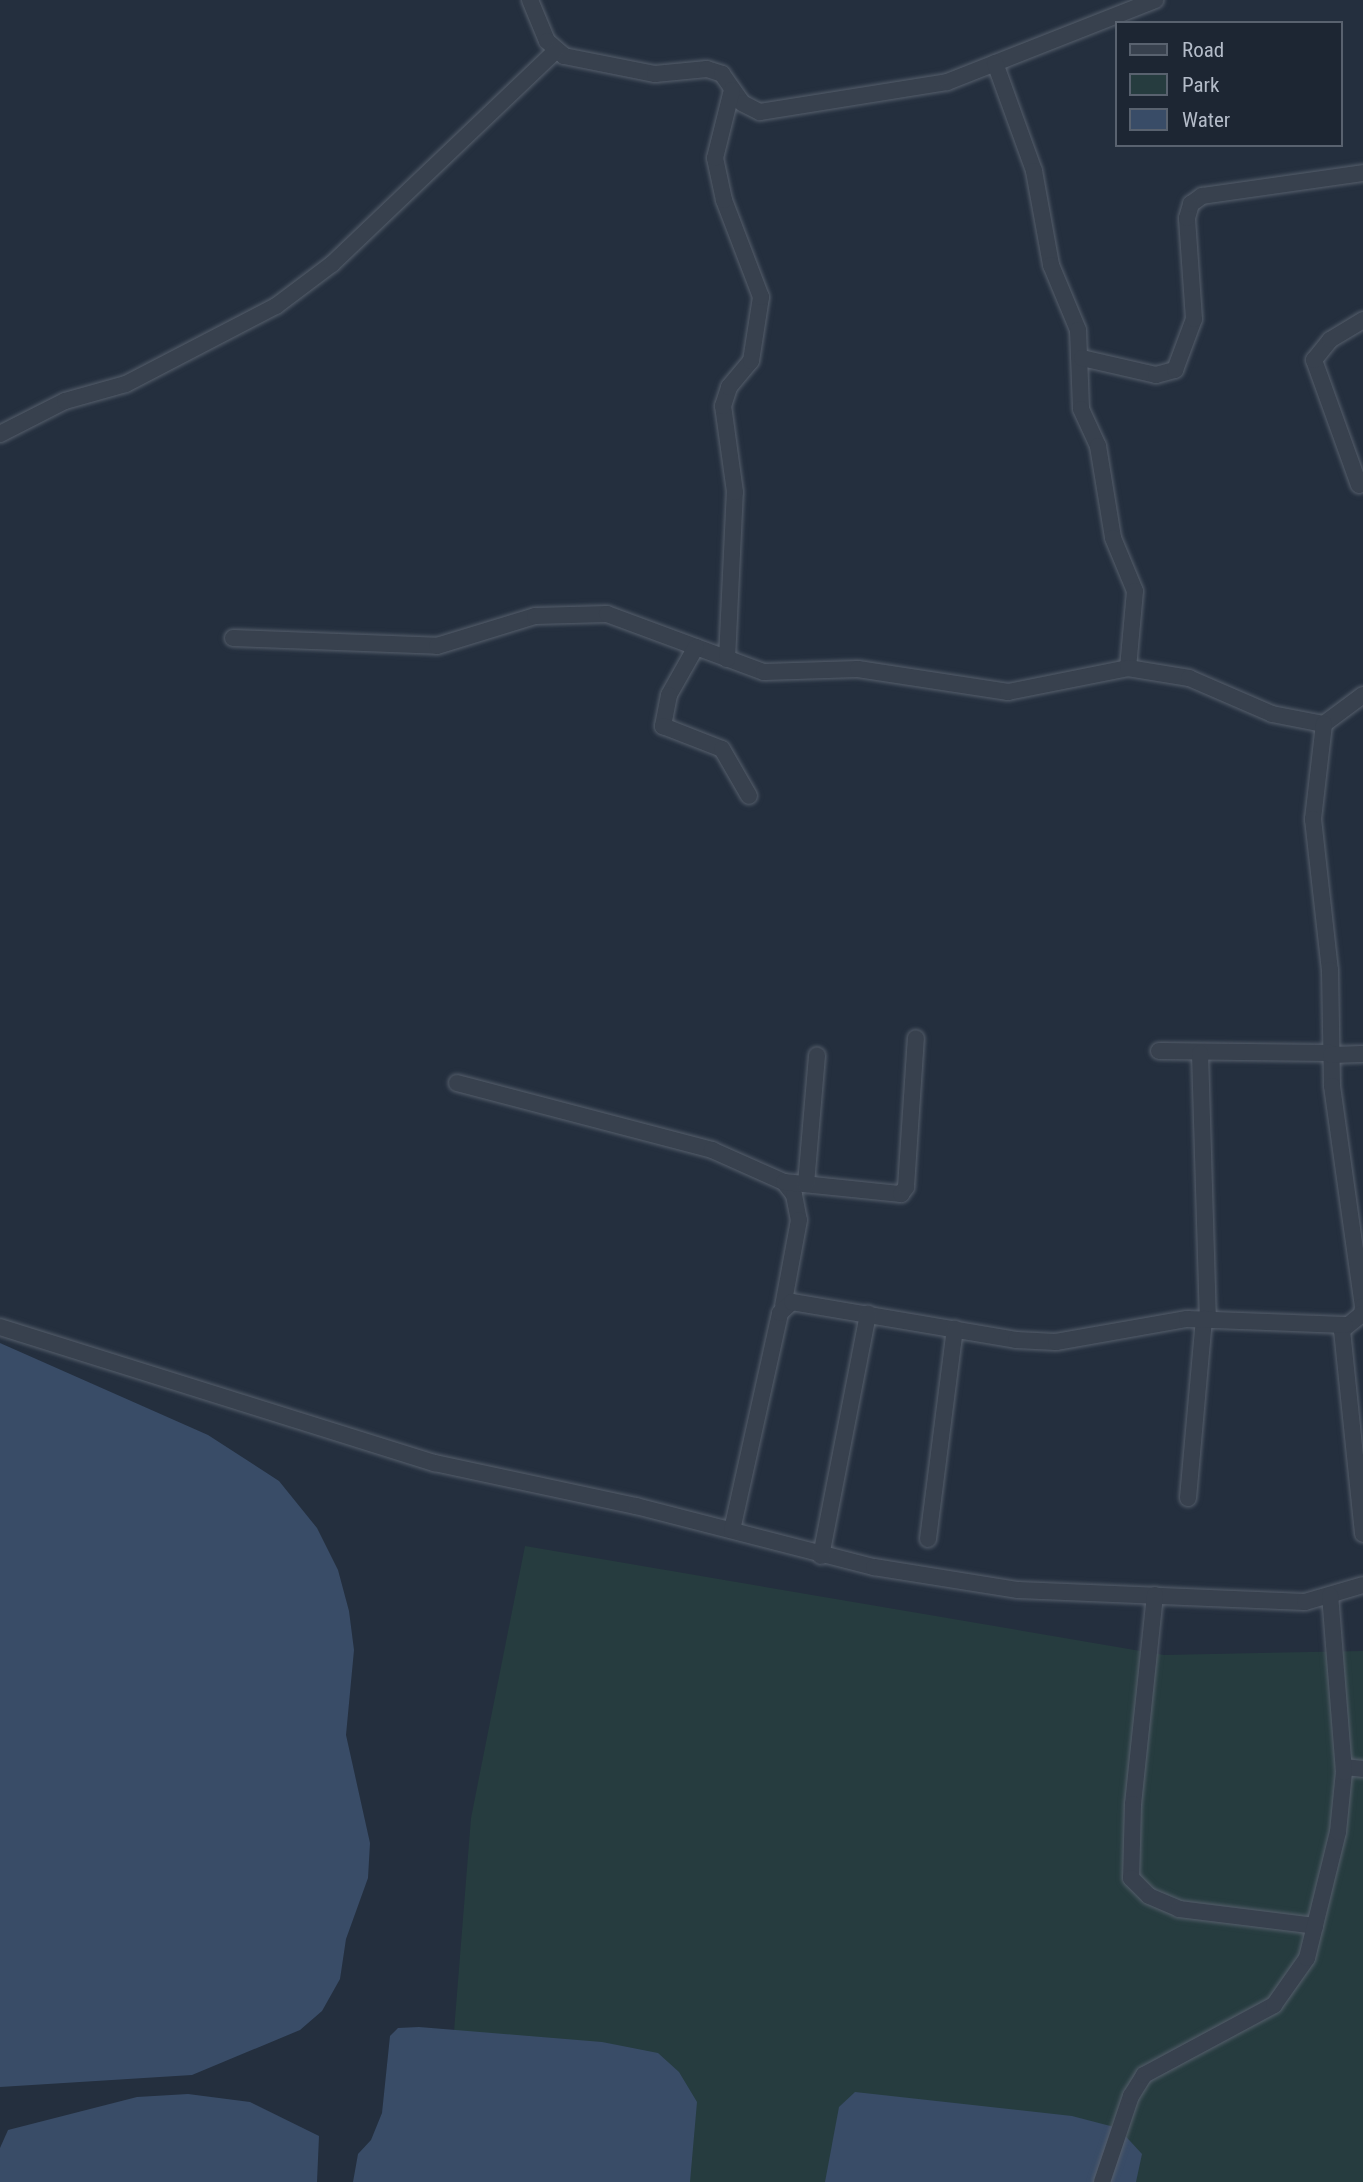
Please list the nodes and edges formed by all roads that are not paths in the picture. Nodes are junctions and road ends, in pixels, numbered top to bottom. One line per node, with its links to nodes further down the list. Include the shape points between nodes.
1 (530, 0): 3 (street)
2 (1155, 0): 4 (street)
3 (555, 52): 5 (street, via 655,74 707,69 722,74); 9 (street, via 332,264 275,306 126,384 65,401)
4 (995, 63): 5 (street, via 905,92 760,112 749,109); 8 (street, via 1034,171 1051,265 1078,330)
5 (732, 90): 13 (street, via 715,158 724,200 761,296 751,360 729,387 723,406 735,492)
6 (1363, 173): 8 (street, via 1202,196 1191,204 1187,218 1194,319 1175,370 1156,375)
7 (1363, 320): 10 (street, via 1330,340 1314,360)
8 (1082, 358): 14 (street, via 1082,408 1098,446 1113,538 1136,591)
9 (0, 435)
10 (1359, 485)
11 (233, 638): 12 (street, via 425,647 535,617 589,614 622,617)
12 (695, 647): 13 (street); 17 (street, via 669,695 663,726 672,734 722,749)
13 (727, 659): 14 (street, via 764,672 858,669 1007,692)
14 (1128, 668): 16 (street, via 1189,678 1272,714)
15 (1363, 695): 16 (street)
16 (1324, 724): 21 (street, via 1313,819 1325,917)
17 (749, 796)
18 (916, 1038): 26 (street, via 906,1187 893,1195)
19 (1159, 1051): 20 (street)
20 (1200, 1052): 21 (street); 30 (street)
21 (1323, 1054): 22 (street); 27 (street)
22 (1363, 1054)
23 (817, 1055): 26 (street)
24 (457, 1083): 25 (street, via 712,1150)
25 (784, 1182): 26 (street); 28 (street, via 794,1195 799,1220)
26 (806, 1184)
27 (1361, 1273): 31 (street)
28 (783, 1306): 29 (street, via 802,1302); 35 (street)
29 (868, 1314): 33 (street); 38 (street)
30 (1206, 1319): 31 (street); 33 (street, via 1056,1342); 34 (street)
31 (1352, 1319): 36 (street)
32 (0, 1327): 35 (street, via 203,1386 425,1461)
33 (955, 1329): 37 (street)
34 (1188, 1498)
35 (732, 1530): 38 (street)
36 (1363, 1534)
37 (928, 1539)
38 (821, 1556): 40 (street, via 1018,1590)
39 (1363, 1585): 41 (street)
40 (1155, 1595): 41 (street, via 1313,1602); 44 (street, via 1133,1804 1131,1878 1149,1896 1179,1909)
41 (1330, 1596): 42 (street)
42 (1344, 1767): 43 (street); 44 (street, via 1338,1832)
43 (1363, 1769)
44 (1315, 1926): 45 (street, via 1307,1958 1274,2005 1144,2075 1131,2096)
45 (1102, 2182)

